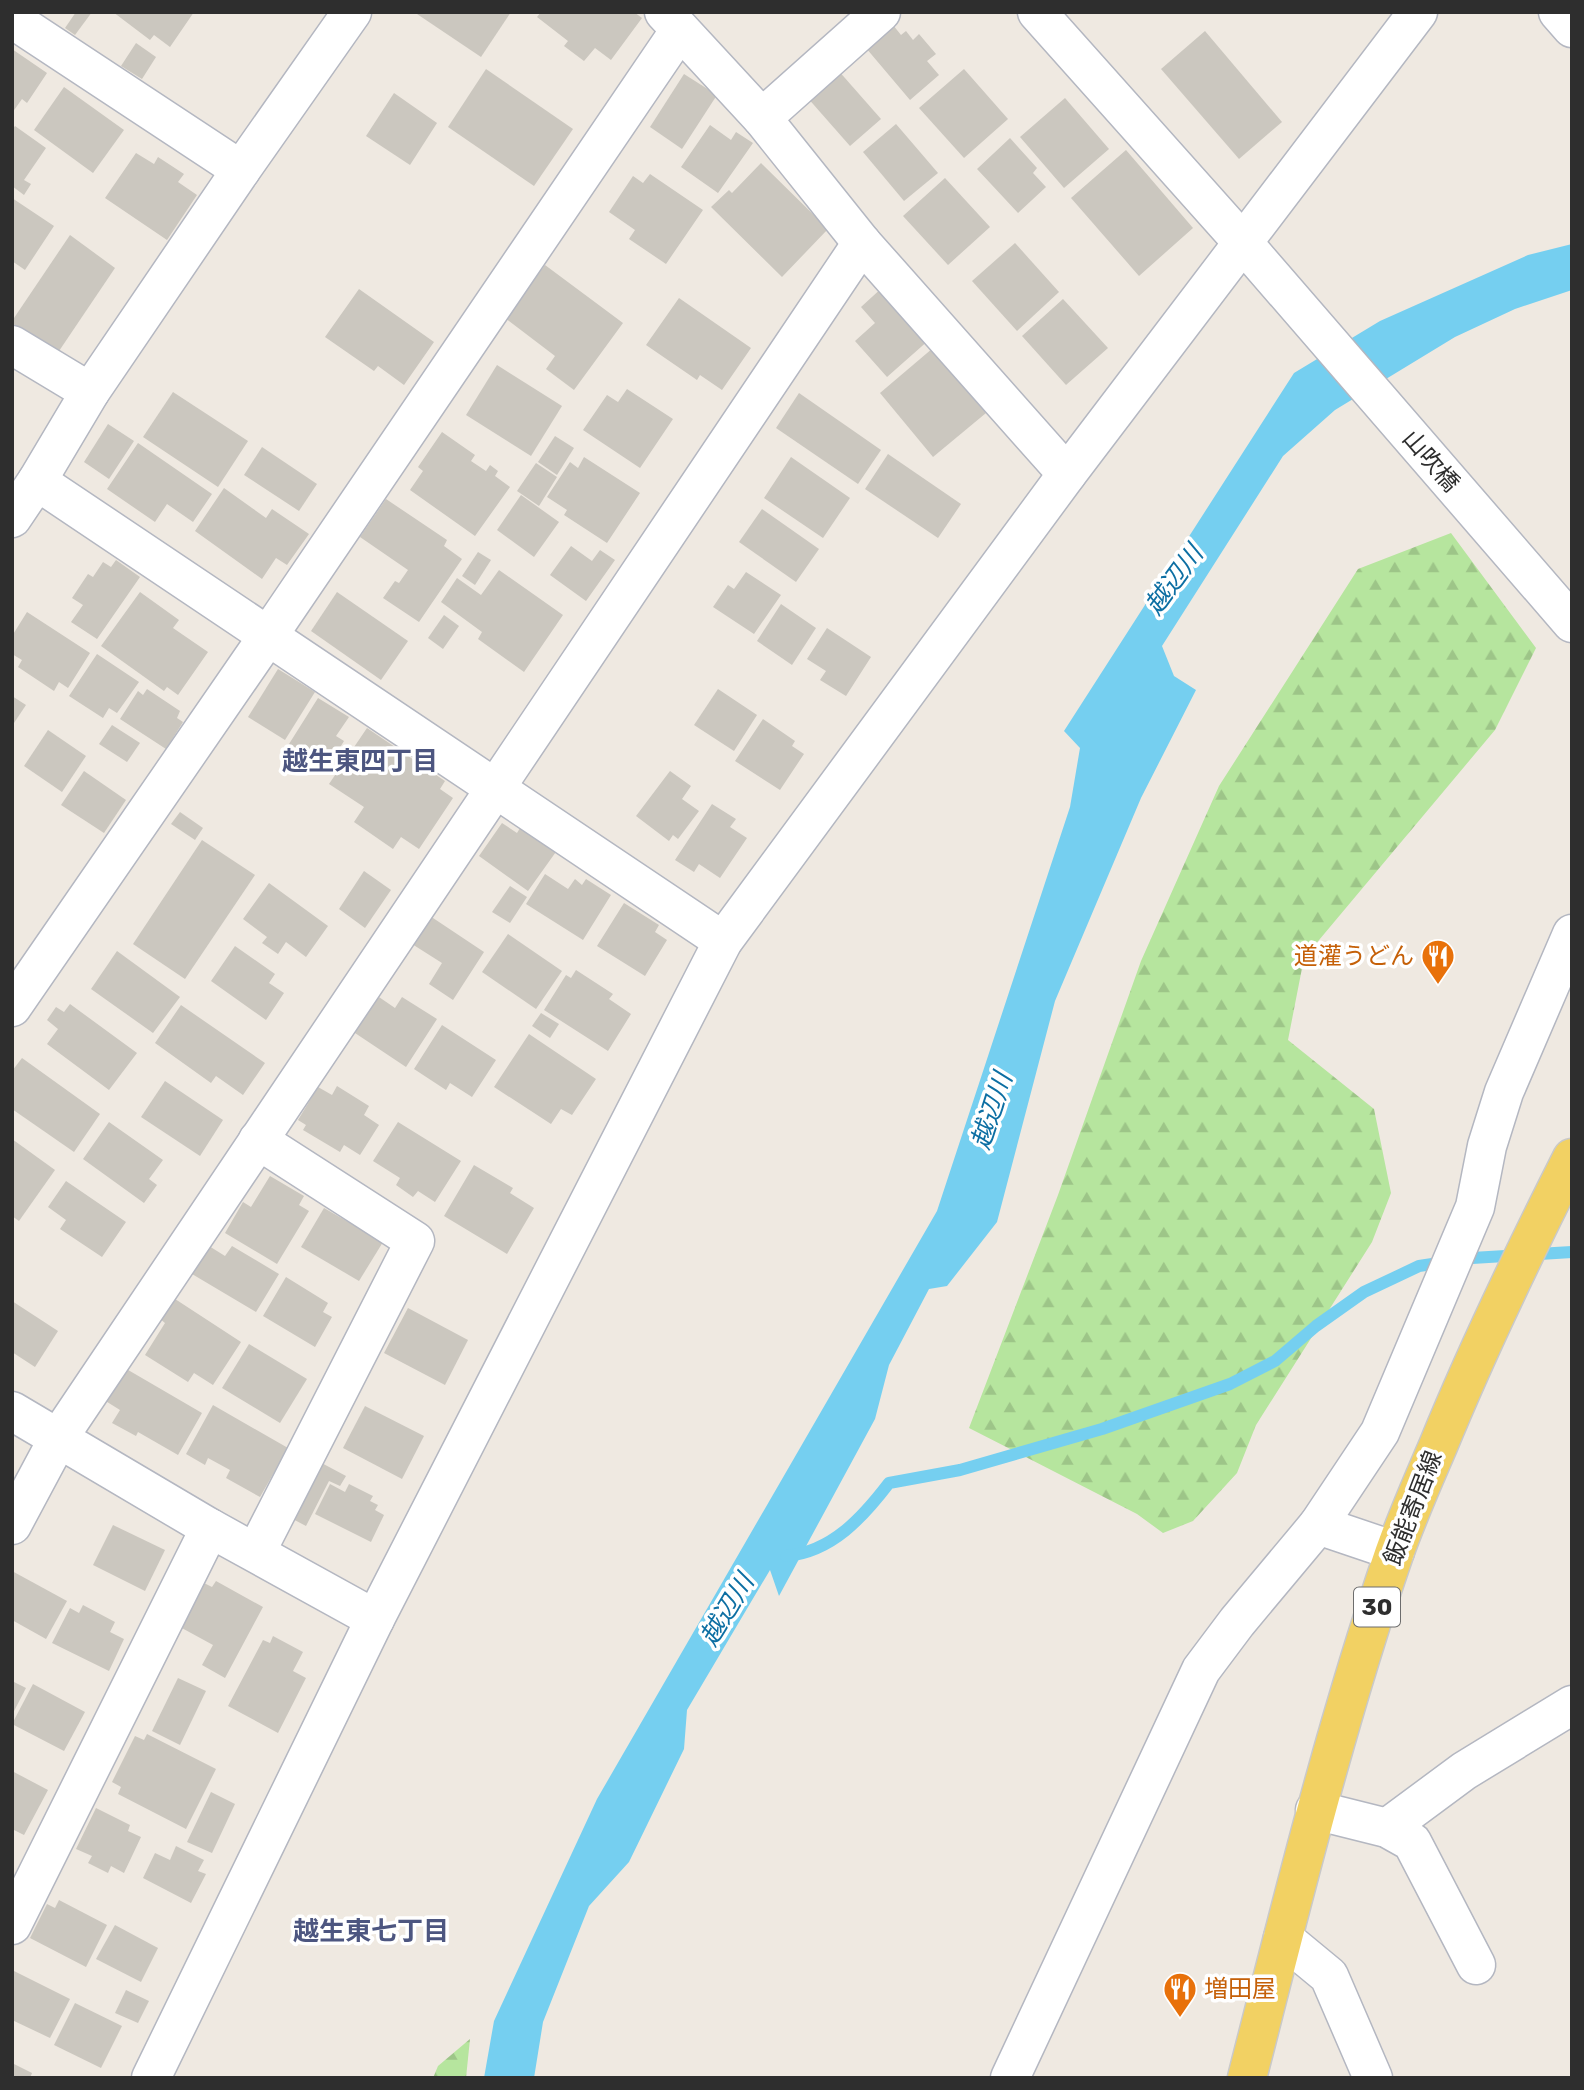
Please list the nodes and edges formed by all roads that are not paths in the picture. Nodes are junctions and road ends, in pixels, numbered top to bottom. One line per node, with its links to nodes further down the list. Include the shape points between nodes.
1 (352, 12): 10 (street)
2 (881, 12): 9 (street)
3 (1037, 12): 12 (street, 山吹橋)
4 (1418, 12): 12 (street)
5 (1558, 12): 8 (street)
6 (12, 19): 10 (street)
7 (672, 21): 9 (street); 19 (street)
8 (1572, 28)
9 (762, 118): 11 (street)
10 (240, 170): 14 (street)
11 (862, 243): 15 (street); 20 (street)
12 (1244, 244): 15 (street); 18 (street, 山吹橋)
13 (12, 345): 14 (street)
14 (90, 392): 16 (street)
15 (1067, 474): 22 (street)
16 (37, 481): 17 (street); 19 (street)
17 (12, 518)
18 (1572, 624)
19 (268, 636): 20 (street); 23 (street)
20 (497, 788): 22 (street); 24 (street)
21 (1572, 934): 29 (street, via 1504,1093 1475,1207 1380,1432)
22 (723, 941): 33 (street)
23 (12, 1007)
24 (258, 1140): 27 (street); 32 (street, via 415,1241)
25 (1572, 1158): 31 (main road, 飯能寄居線 / 30, via 1464,1381)
26 (12, 1411): 27 (street)
27 (59, 1437): 28 (street); 30 (street)
28 (12, 1525)
29 (1318, 1525): 31 (street); 41 (street, via 1202,1670)
30 (210, 1528): 32 (street); 37 (street)
31 (1395, 1551): 35 (main road, 飯能寄居線 / 30)
32 (256, 1552): 33 (street)
33 (375, 1619): 40 (street)
34 (1572, 1705): 36 (street, via 1464,1771)
35 (1315, 1810): 36 (street); 38 (main road, 飯能寄居線 / 30)
36 (1387, 1828): 39 (street, via 1412,1842)
37 (12, 1925)
38 (1283, 1938): 42 (main road, 飯能寄居線 / 30); 43 (street, via 1329,1976)
39 (1476, 1965)
40 (151, 2078)
41 (1010, 2078)
42 (1247, 2078)
43 (1373, 2078)

